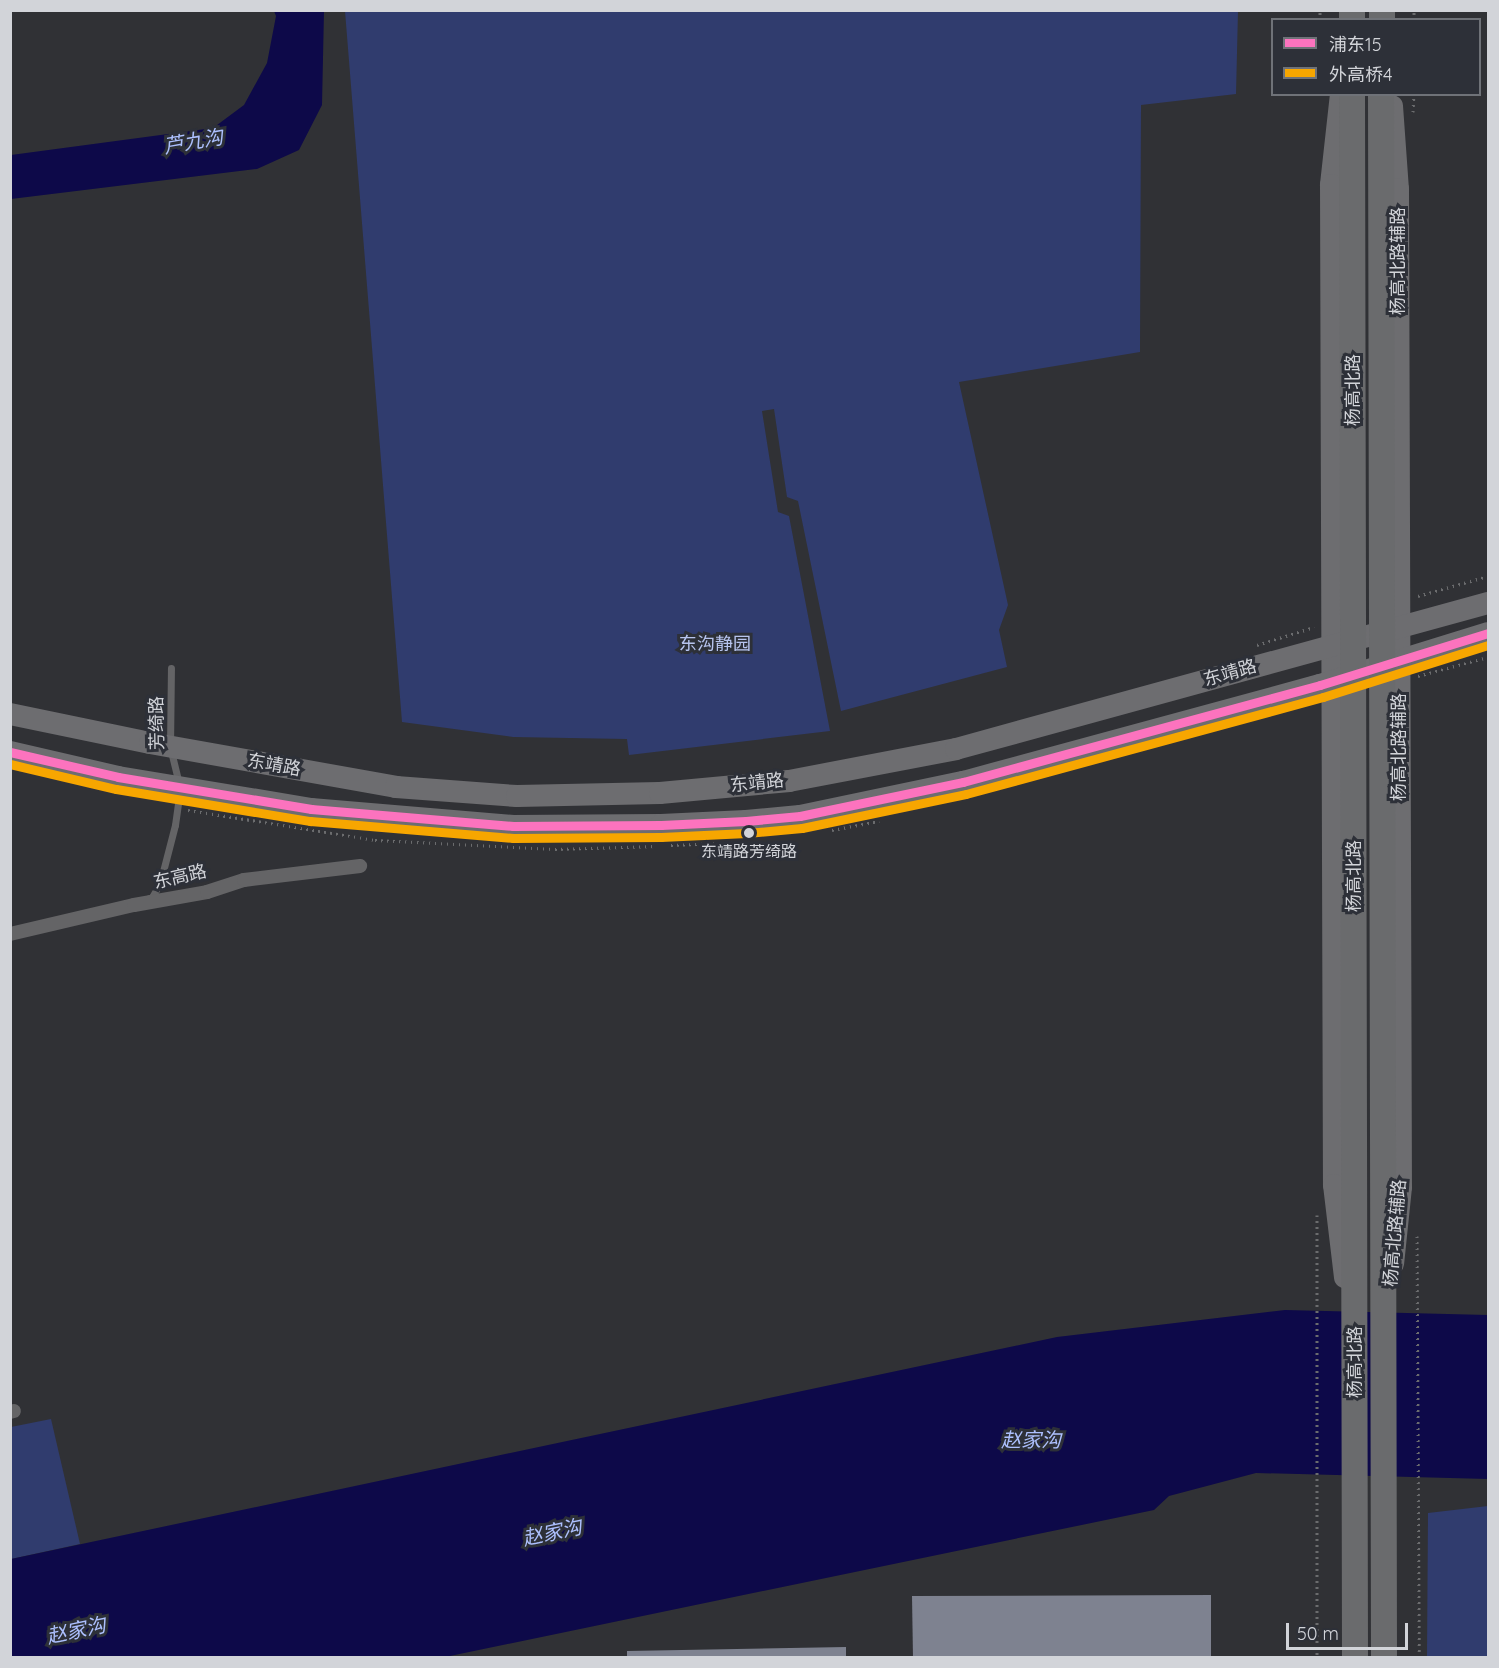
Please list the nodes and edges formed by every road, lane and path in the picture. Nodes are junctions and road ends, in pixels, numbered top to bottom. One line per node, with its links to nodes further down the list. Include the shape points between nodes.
1 (1341, 96): 8 (main road, via 1331,185)
2 (1352, 96): 25 (highway, 杨高北路)
3 (1381, 96): 26 (highway, 杨高北路)
4 (1391, 96): 6 (main road, 杨高北路辅路, via 1398,189)
5 (1488, 576): 6 (path)
6 (1399, 602): 9 (main road, 杨高北路辅路)
7 (1488, 603): 9 (main road, 东靖路)
8 (1333, 621): 11 (path); 12 (main road)
9 (1399, 628): 12 (main road, 东靖路); 13 (main road, 杨高北路辅路)
10 (1488, 633): 13 (main road, 东靖路)
11 (1257, 645)
12 (1326, 646): 15 (main road); 17 (main road, 东靖路, via 956,749 789,781 660,793 517,796 396,787)
13 (1399, 660): 15 (main road, 东靖路); 26 (main road, 杨高北路辅路, via 1401,1188)
14 (171, 668): 17 (lane, 芳绮路)
15 (1333, 681): 19 (main road, 东靖路, via 963,782 789,817 660,825 513,826 311,809); 25 (main road, via 1334,1185)
16 (10, 714): 17 (main road, 东靖路)
17 (170, 747): 19 (lane, 芳绮路)
18 (10, 752): 19 (main road, 东靖路)
19 (180, 788): 21 (lane, 芳绮路, via 160,883 152,897)
20 (360, 866): 21 (street, 东高路, via 244,880 207,892)
21 (134, 905): 22 (street, 东高路)
22 (10, 934)
23 (1317, 1213): 27 (path)
24 (1417, 1234): 30 (path)
25 (1355, 1362): 28 (highway, 杨高北路)
26 (1383, 1364): 29 (highway, 杨高北路)
27 (1317, 1658)
28 (1355, 1658)
29 (1384, 1658)
30 (1419, 1658)

